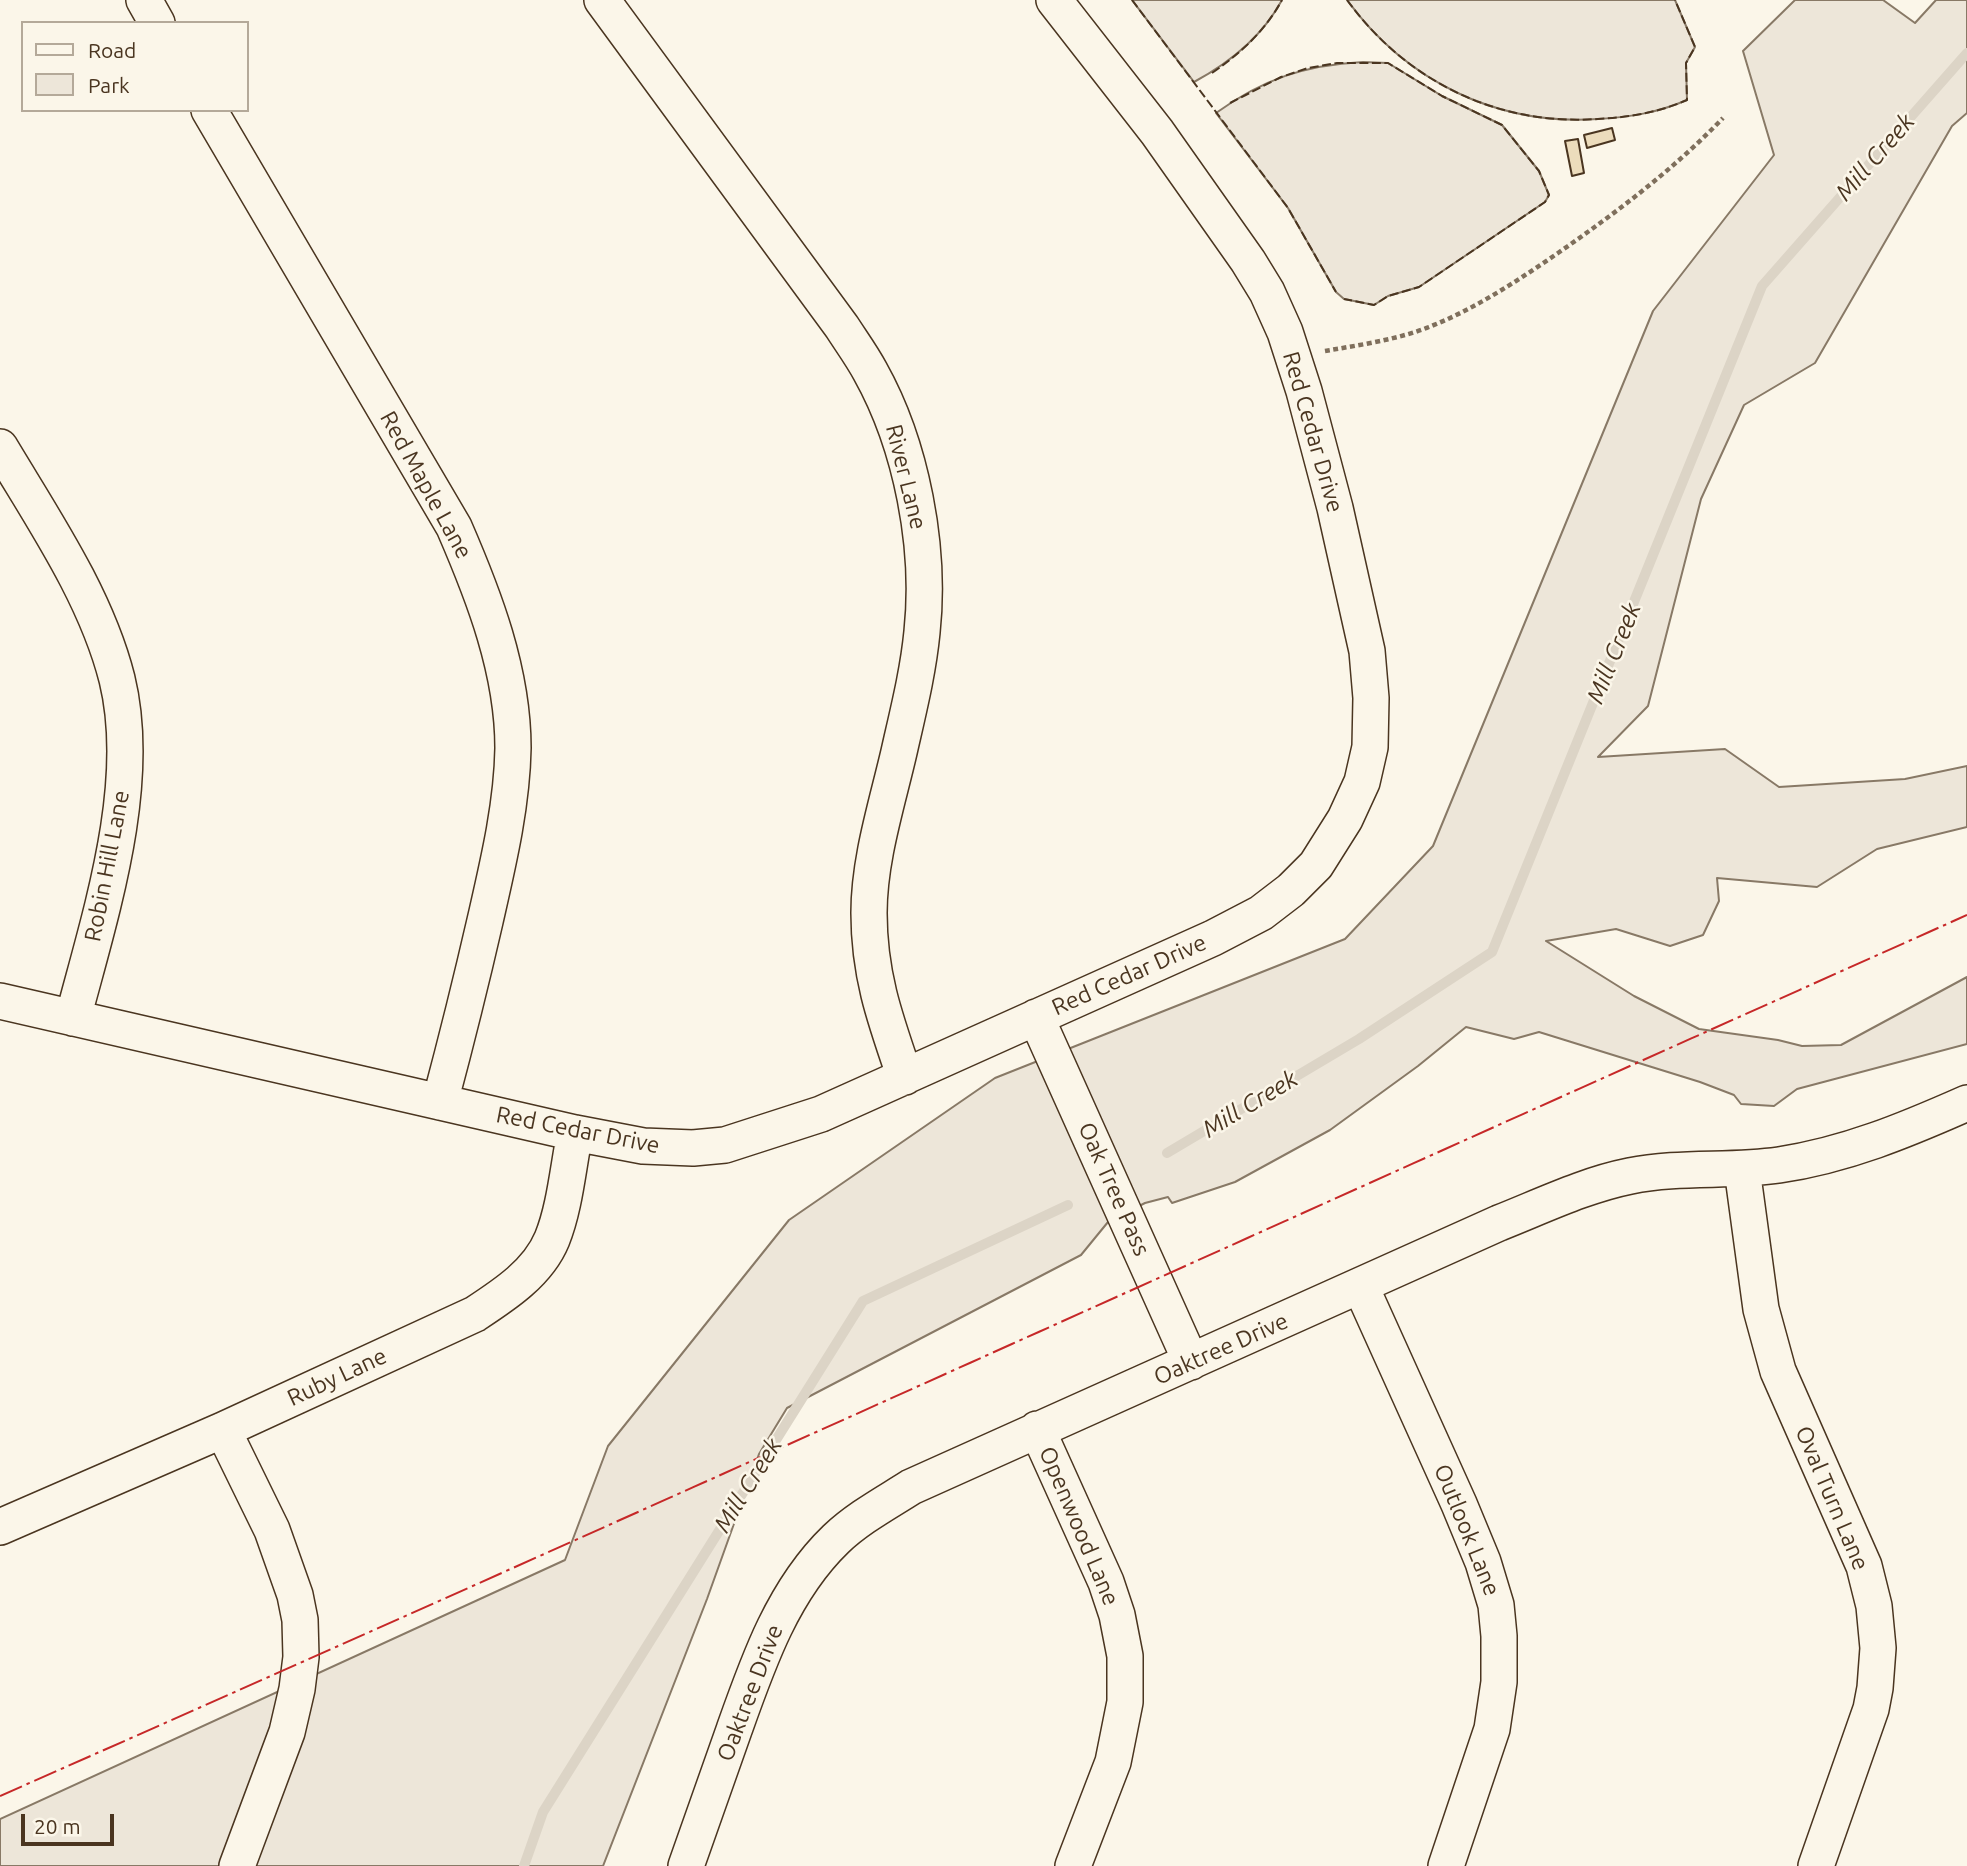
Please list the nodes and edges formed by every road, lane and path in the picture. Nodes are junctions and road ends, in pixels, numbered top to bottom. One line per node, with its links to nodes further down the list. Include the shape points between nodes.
1 (144, 0): 4 (street)
2 (602, 0): 12 (street, River Lane, via 871,372 893,420 914,492 922,541 923,632 874,866 869,911 871,961 880,1007)
3 (1054, 0): 7 (street, Red Cedar Drive, via 1157,132 1248,261 1267,292)
4 (156, 21)
5 (210, 112): 13 (street, Red Maple Lane, via 454,527 496,640 513,746 509,803 494,885)
6 (1723, 118): 7 (path, via 1669,172 1629,203 1522,278 1467,309 1383,340)
7 (1293, 357): 10 (street, Red Cedar Drive, via 1335,508 1367,651 1370,747 1362,782 1316,865 1261,913)
8 (0, 447): 11 (street, Robin Hill Lane, via 89,600 117,678 124,724 124,782 113,857)
9 (0, 1001): 11 (street, Red Cedar Drive)
10 (1036, 1017): 12 (street, Red Cedar Drive); 18 (street, Oak Tree Pass)
11 (73, 1018): 13 (street, Red Cedar Drive)
12 (905, 1077): 15 (street, Red Cedar Drive, via 821,1114 725,1145 643,1146)
13 (440, 1102): 15 (street, Red Cedar Drive)
14 (1967, 1103): 16 (street, Oaktree Drive, via 1840,1153)
15 (575, 1133): 20 (street, Ruby Lane, via 551,1241 509,1292 475,1314)
16 (1742, 1169): 17 (street, Oaktree Drive, via 1661,1171 1586,1188); 26 (street, Oval Turn Lane, via 1761,1309 1778,1371 1864,1566 1874,1606 1878,1648 1871,1709)
17 (1361, 1287): 18 (street, Oaktree Drive); 25 (street, Outlook Lane, via 1459,1504 1496,1605 1499,1682 1492,1729)
18 (1191, 1363): 19 (street, Oaktree Drive)
19 (1037, 1429): 23 (street, Oaktree Drive, via 911,1488 836,1539 808,1572 759,1661); 24 (street, Openwood Lane, via 1106,1582 1125,1656 1125,1702 1113,1762)
20 (223, 1430): 21 (street, Ruby Lane); 22 (street, via 272,1530 300,1620 301,1657 287,1732)
21 (0, 1527)
22 (237, 1866)
23 (686, 1866)
24 (1073, 1866)
25 (1446, 1866)
26 (1816, 1866)

